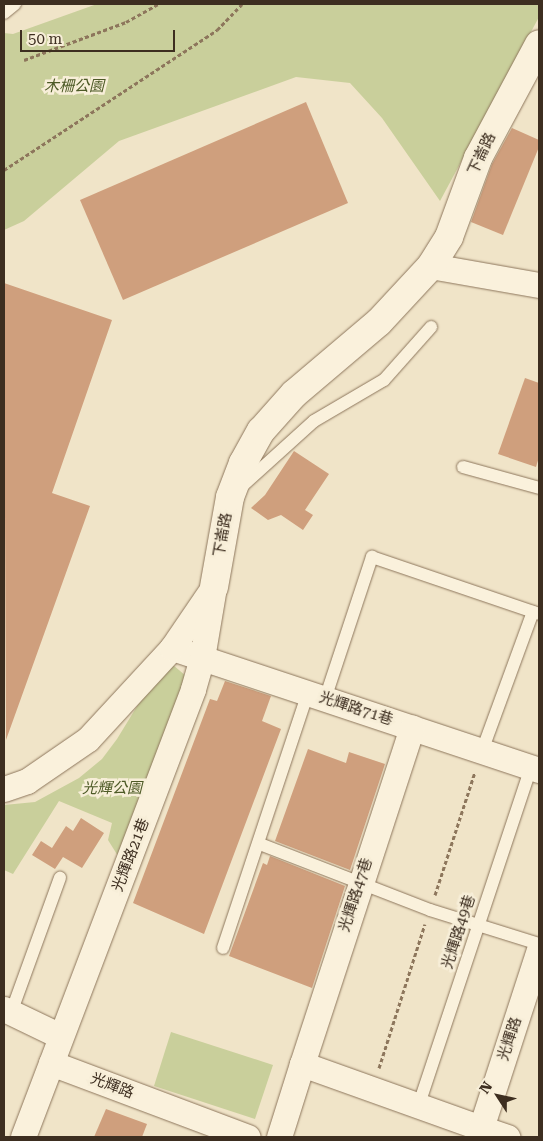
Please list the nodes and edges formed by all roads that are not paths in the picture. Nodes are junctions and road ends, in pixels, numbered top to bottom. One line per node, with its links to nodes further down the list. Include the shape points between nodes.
1 (15, 4): 2 (lane)
2 (4, 12)
3 (539, 44): 4 (street, 下崙路, via 478,158 449,237)
4 (432, 266): 5 (street); 9 (street, 下崙路, via 379,322 309,381 261,431 243,463)
5 (539, 285)
6 (430, 328): 9 (lane, via 384,380 314,421)
7 (463, 467): 8 (lane)
8 (539, 488)
9 (230, 497): 10 (street, 下崙路)
10 (214, 587): 12 (street, 下崙路); 13 (street, 光輝路21巷)
11 (536, 613): 14 (lane, via 372,557); 16 (lane)
12 (172, 648): 13 (street, 光輝路71巷); 18 (street, 下崙路, via 88,738 27,781)
13 (202, 658): 14 (street, 光輝路71巷); 27 (street, 光輝路21巷)
14 (317, 696): 15 (street, 光輝路71巷); 19 (lane)
15 (412, 728): 16 (street, 光輝路71巷); 21 (street, 光輝路47巷)
16 (482, 751): 17 (street, 光輝路71巷)
17 (535, 769): 22 (lane, 光輝路49巷)
18 (4, 789)
19 (260, 844): 21 (lane); 24 (lane)
20 (60, 878): 26 (lane)
21 (359, 884): 22 (lane); 29 (street, 光輝路47巷)
22 (478, 926): 23 (lane); 30 (lane, 光輝路49巷)
23 (539, 944)
24 (223, 948)
25 (539, 950): 31 (street, 光輝路)
26 (7, 1011): 27 (street)
27 (60, 1036): 28 (street, 光輝路21巷)
28 (51, 1063): 32 (street); 33 (street, 光輝路)
29 (302, 1064): 30 (street); 34 (street)
30 (418, 1108): 31 (street)
31 (481, 1128): 35 (street)
32 (22, 1137)
33 (248, 1137)
34 (279, 1137)
35 (507, 1137)

